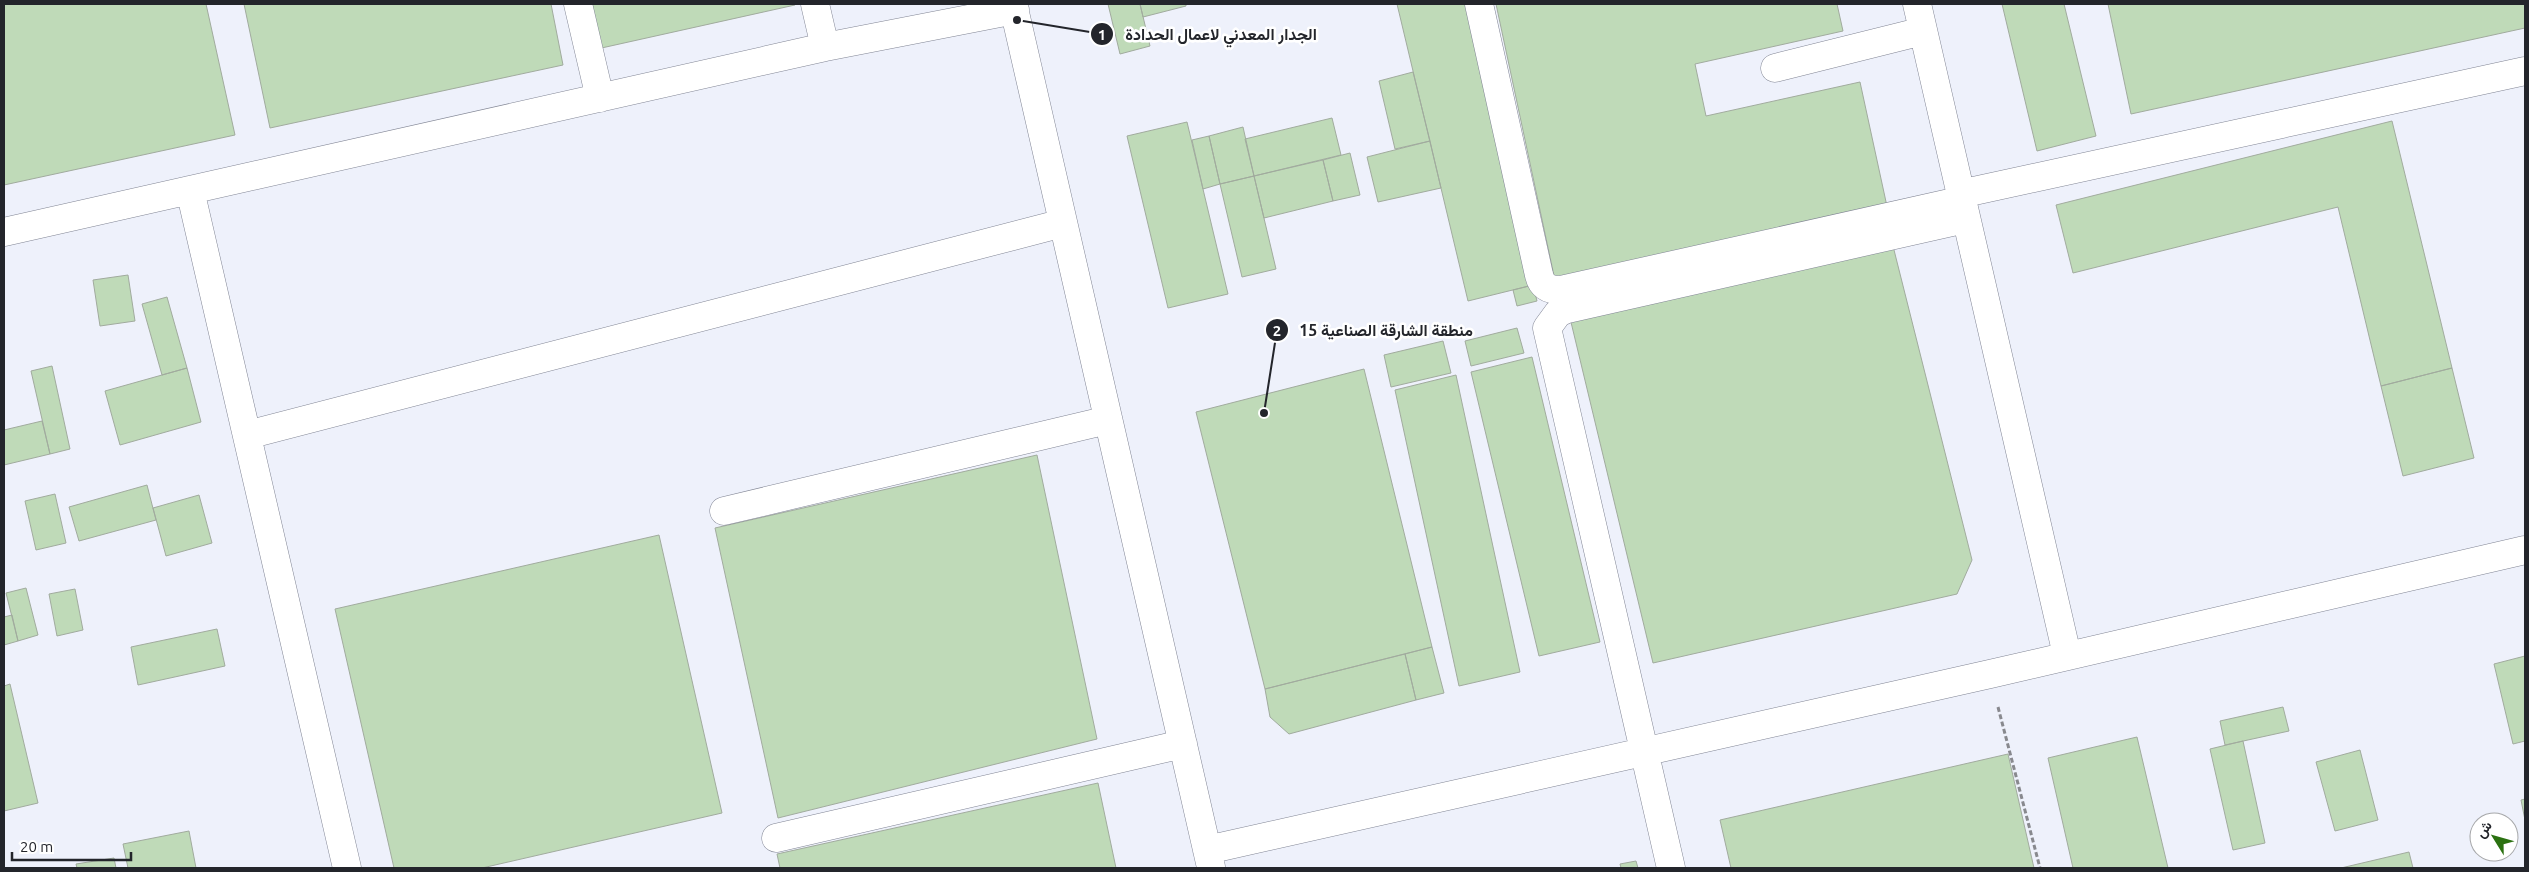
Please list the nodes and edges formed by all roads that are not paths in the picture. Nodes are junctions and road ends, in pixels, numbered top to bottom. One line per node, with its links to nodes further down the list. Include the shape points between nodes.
1 (578, 4): 10 (street)
2 (815, 4): 7 (street)
3 (1479, 4): 12 (street, via 1539,275 1546,288 1561,290)
4 (1917, 4): 6 (street)
5 (1014, 7): 7 (street); 13 (street)
6 (1923, 31): 8 (street); 12 (street)
7 (825, 47): 10 (street)
8 (1775, 68)
9 (2525, 71): 12 (street)
10 (600, 98): 11 (street)
11 (190, 190): 14 (street); 16 (street)
12 (1962, 205): 19 (street); 21 (street, via 1567,309 1551,319 1547,328 1548,338)
13 (1063, 223): 15 (street); 16 (street)
14 (4, 232)
15 (1108, 420): 17 (street); 20 (street)
16 (247, 434): 24 (street)
17 (724, 511)
18 (2525, 550): 19 (street)
19 (2067, 655): 21 (street)
20 (1183, 744): 22 (street); 23 (street)
21 (1643, 752): 23 (street); 25 (street)
22 (776, 838)
23 (1210, 859)
24 (346, 868)
25 (1671, 868)

